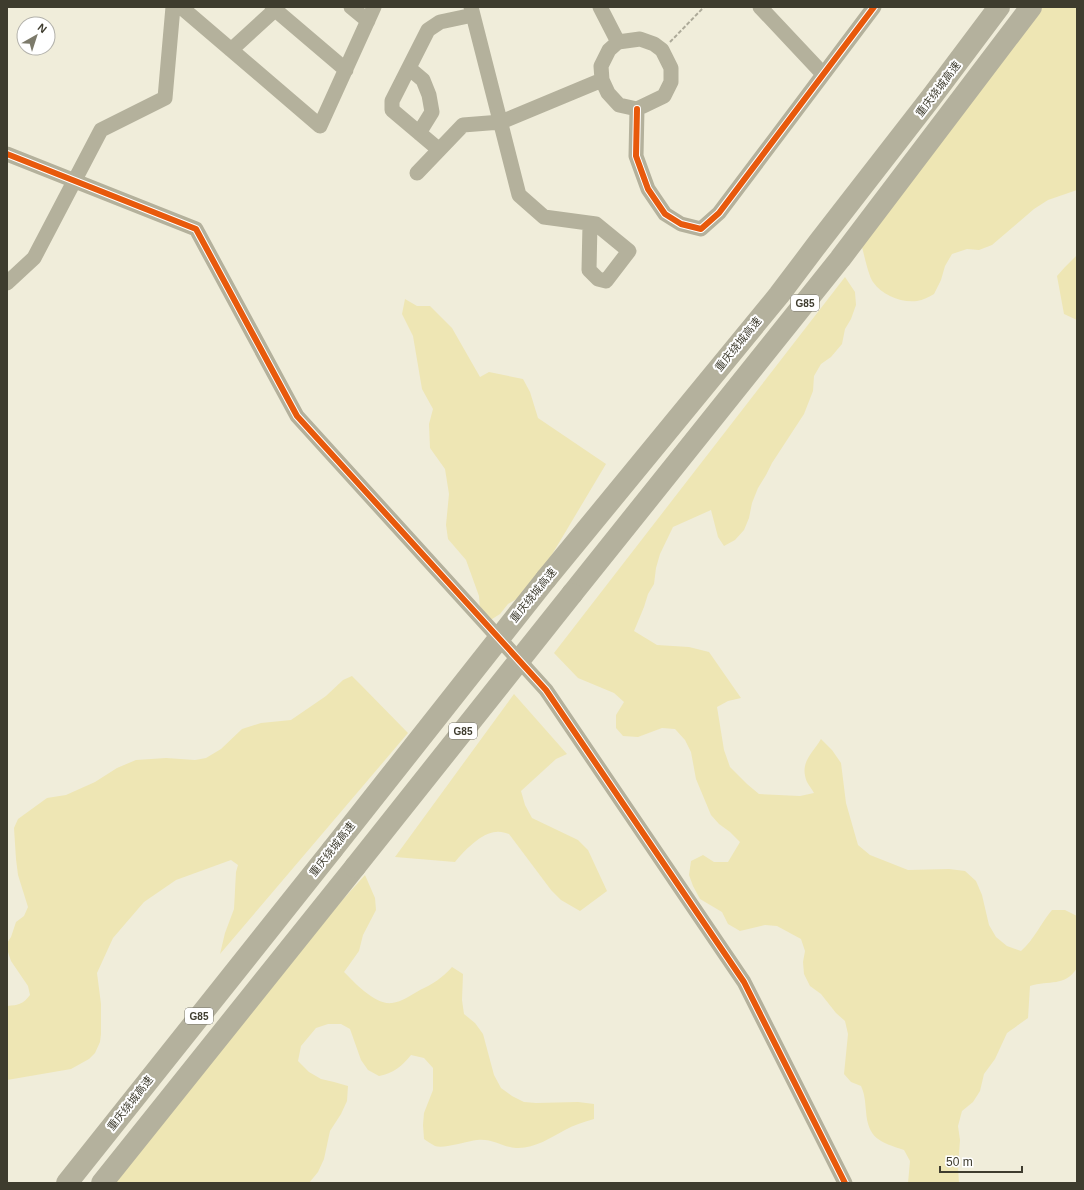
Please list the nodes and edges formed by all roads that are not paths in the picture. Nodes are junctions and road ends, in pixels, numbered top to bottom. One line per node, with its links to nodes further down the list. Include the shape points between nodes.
1 (173, 7): 25 (street, via 165,98 101,130)
2 (181, 7): 14 (street)
3 (351, 7): 12 (street)
4 (374, 7): 12 (street)
5 (600, 7): 13 (street)
6 (760, 7): 17 (street)
7 (874, 7): 17 (street)
8 (999, 7): 28 (highway, 重庆绕城高速 / G85, bridge, via 779,295 546,579)
9 (1031, 7): 29 (highway, G85, bridge, via 840,259)
10 (275, 8): 14 (street); 16 (street)
11 (472, 11): 20 (street); 21 (street, via 440,22 428,30 392,101 392,110)
12 (368, 21): 16 (street)
13 (618, 42): 18 (street, via 608,50 601,66); 19 (street, via 640,39 654,44 662,50 671,68 671,82 664,96)
14 (231, 50): 16 (street, via 320,126)
15 (410, 69): 21 (street, via 424,80 432,112)
16 (346, 70)
17 (823, 74): 19 (street, via 718,213 701,229 681,224 665,214 648,189 636,156)
18 (602, 80): 19 (street, via 608,93 619,105); 20 (street)
19 (637, 109)
20 (501, 122): 24 (street, via 463,125); 26 (street, via 519,195 544,217)
21 (419, 133): 22 (street)
22 (437, 148)
23 (7, 154): 25 (street)
24 (417, 173)
25 (74, 181): 27 (street, via 34,258); 30 (street, via 196,229 297,416 546,690 744,982)
26 (590, 224)
27 (7, 284)
28 (67, 1183)
29 (102, 1183)
30 (846, 1183)

